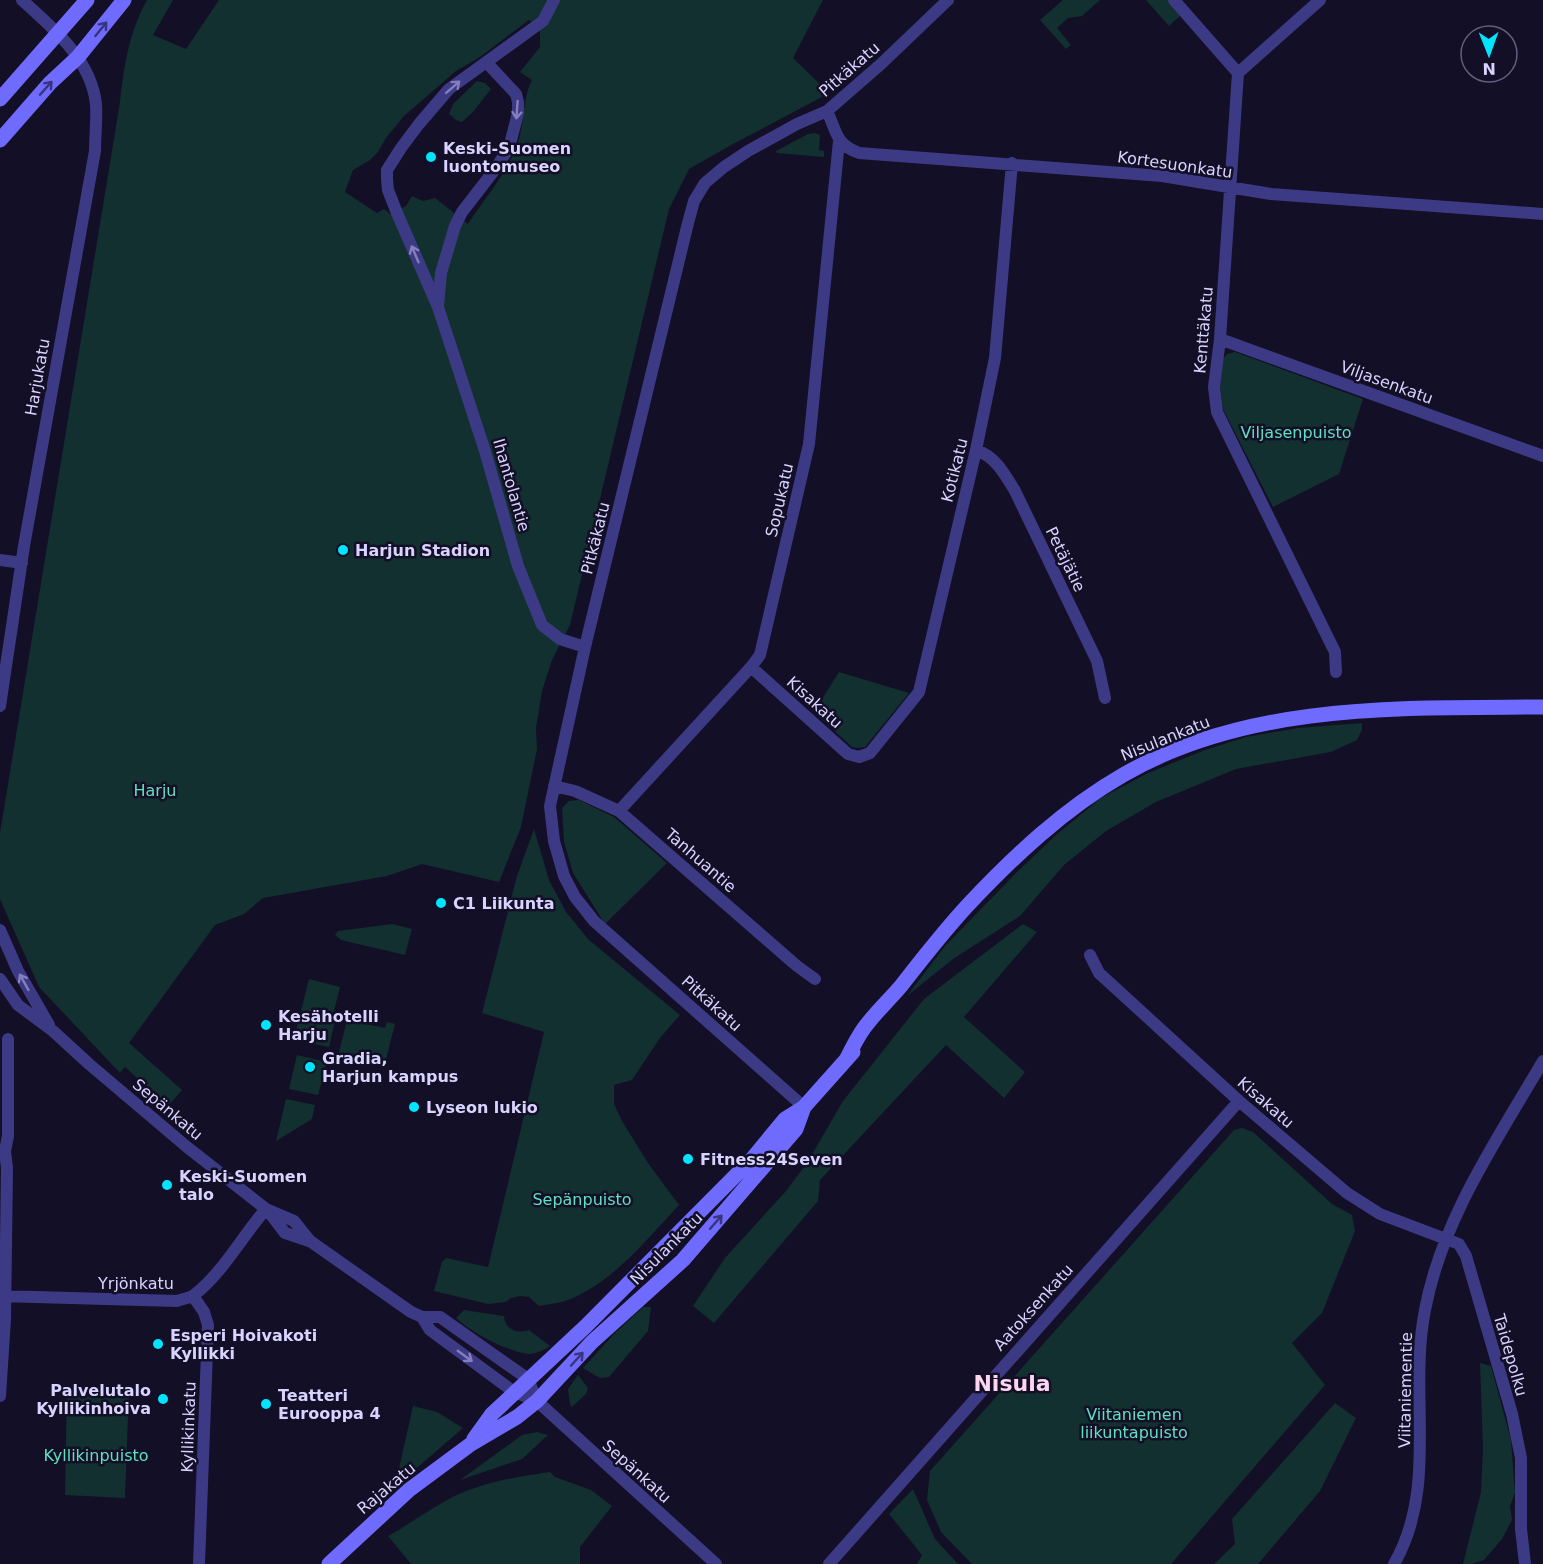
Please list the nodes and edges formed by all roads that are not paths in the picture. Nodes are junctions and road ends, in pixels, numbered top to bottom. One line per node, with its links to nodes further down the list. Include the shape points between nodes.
1 (22, 0): 8 (street, Harjukatu)
2 (87, 0): 8 (main road)
3 (124, 0): 9 (main road, one-way to 3)
4 (554, 0): 10 (street, Ihantolantie, via 543,21)
5 (948, 0): 13 (street, Pitkäkatu)
6 (1174, 0): 11 (street)
7 (1320, 0): 11 (street)
8 (59, 33): 9 (street, Harjukatu); 12 (main road)
9 (78, 57): 14 (main road, one-way to 9); 24 (street, Harjukatu, via 96,104 95,151)
10 (487, 63): 19 (street, Ihantolantie, one-way to 19, via 516,94 518,113 509,148 455,226 441,273); 19 (street, Ihantolantie, one-way to 10, via 388,190 387,170 449,89)
11 (1238, 73): 17 (street, Kenttäkatu)
12 (0, 99)
13 (827, 111): 15 (street); 25 (street, Pitkäkatu, via 731,162 705,183 694,201)
14 (0, 140)
15 (839, 141): 16 (street, Kortesuonkatu, via 859,153); 26 (street, Sopukatu, via 809,444 760,655)
16 (1012, 163): 17 (street, Kortesuonkatu, via 1162,176); 21 (street, Kotikatu, via 995,358)
17 (1230, 187): 18 (street, Kortesuonkatu, via 1271,194); 20 (street, Kenttäkatu)
18 (1543, 214)
19 (438, 307): 25 (street, Ihantolantie, via 518,566 542,625 560,639)
20 (1220, 339): 22 (street, Viljasenkatu); 27 (street, Kenttäkatu, via 1214,387 1217,412 1335,652)
21 (976, 450): 28 (street, Petäjätie, via 989,455 1015,490 1097,661); 31 (street, Kotikatu, via 919,692 870,753)
22 (1543, 456)
23 (0, 560): 24 (street)
24 (22, 562): 29 (street, Harjukatu)
25 (585, 647): 32 (street, Pitkäkatu)
26 (751, 667): 31 (street, Kisakatu, via 848,754); 33 (street, Sopukatu)
27 (1336, 672)
28 (1105, 698)
29 (0, 706)
30 (1543, 707): 42 (main road, Nisulankatu, via 1435,708 1294,718 1191,744 1125,774 1094,792 1042,832 996,876 949,926 891,998 874,1032)
31 (859, 757)
32 (554, 786): 33 (street, Tanhuantie); 42 (street, Pitkäkatu, via 550,821 564,876 575,897 594,921)
33 (619, 811): 37 (street, Tanhuantie)
34 (0, 930): 38 (street, Sepänkatu, one-way to 34, via 18,971)
35 (1089, 955): 41 (street, Kisakatu, via 1099,973)
36 (0, 979): 38 (street, Sepänkatu, via 18,1005)
37 (815, 979)
38 (53, 1031): 43 (street, Sepänkatu)
39 (8, 1038): 45 (street)
40 (1543, 1061): 44 (street, Viitaniementie, via 1468,1191)
41 (1239, 1101): 44 (street, Kisakatu, via 1347,1193 1380,1214); 56 (street, Aatoksenkatu)
42 (804, 1107): 48 (main road, Nisulankatu, via 785,1119 752,1159); 51 (main road, Nisulankatu, one-way to 42, via 592,1342 683,1260 796,1129)
43 (266, 1209): 46 (street, Yrjönkatu); 47 (street, Sepänkatu, via 285,1233 310,1241)
44 (1446, 1239): 57 (street, Viitaniementie, via 1425,1309 1420,1341 1419,1478 1415,1509); 58 (street, Taidepolku, via 1459,1244 1466,1256 1512,1414 1521,1458)
45 (3, 1296): 46 (street, Yrjönkatu, via 177,1301); 50 (street)
46 (193, 1296): 53 (street, Kyllikinkatu, via 208,1325)
47 (423, 1317): 48 (street, Sepänkatu, via 440,1317); 49 (street, Sepänkatu, one-way to 49, via 430,1330)
48 (528, 1379): 49 (main road, Rajakatu); 51 (street, Sepänkatu)
49 (514, 1392): 51 (street, Sepänkatu); 52 (main road, Rajakatu)
50 (0, 1396)
51 (537, 1401): 52 (main road, Rajakatu); 55 (street, Sepänkatu)
52 (471, 1444): 54 (main road, Rajakatu, via 409,1490)
53 (199, 1564)
54 (329, 1564)
55 (716, 1564)
56 (829, 1564)
57 (1394, 1564)
58 (1525, 1564)

